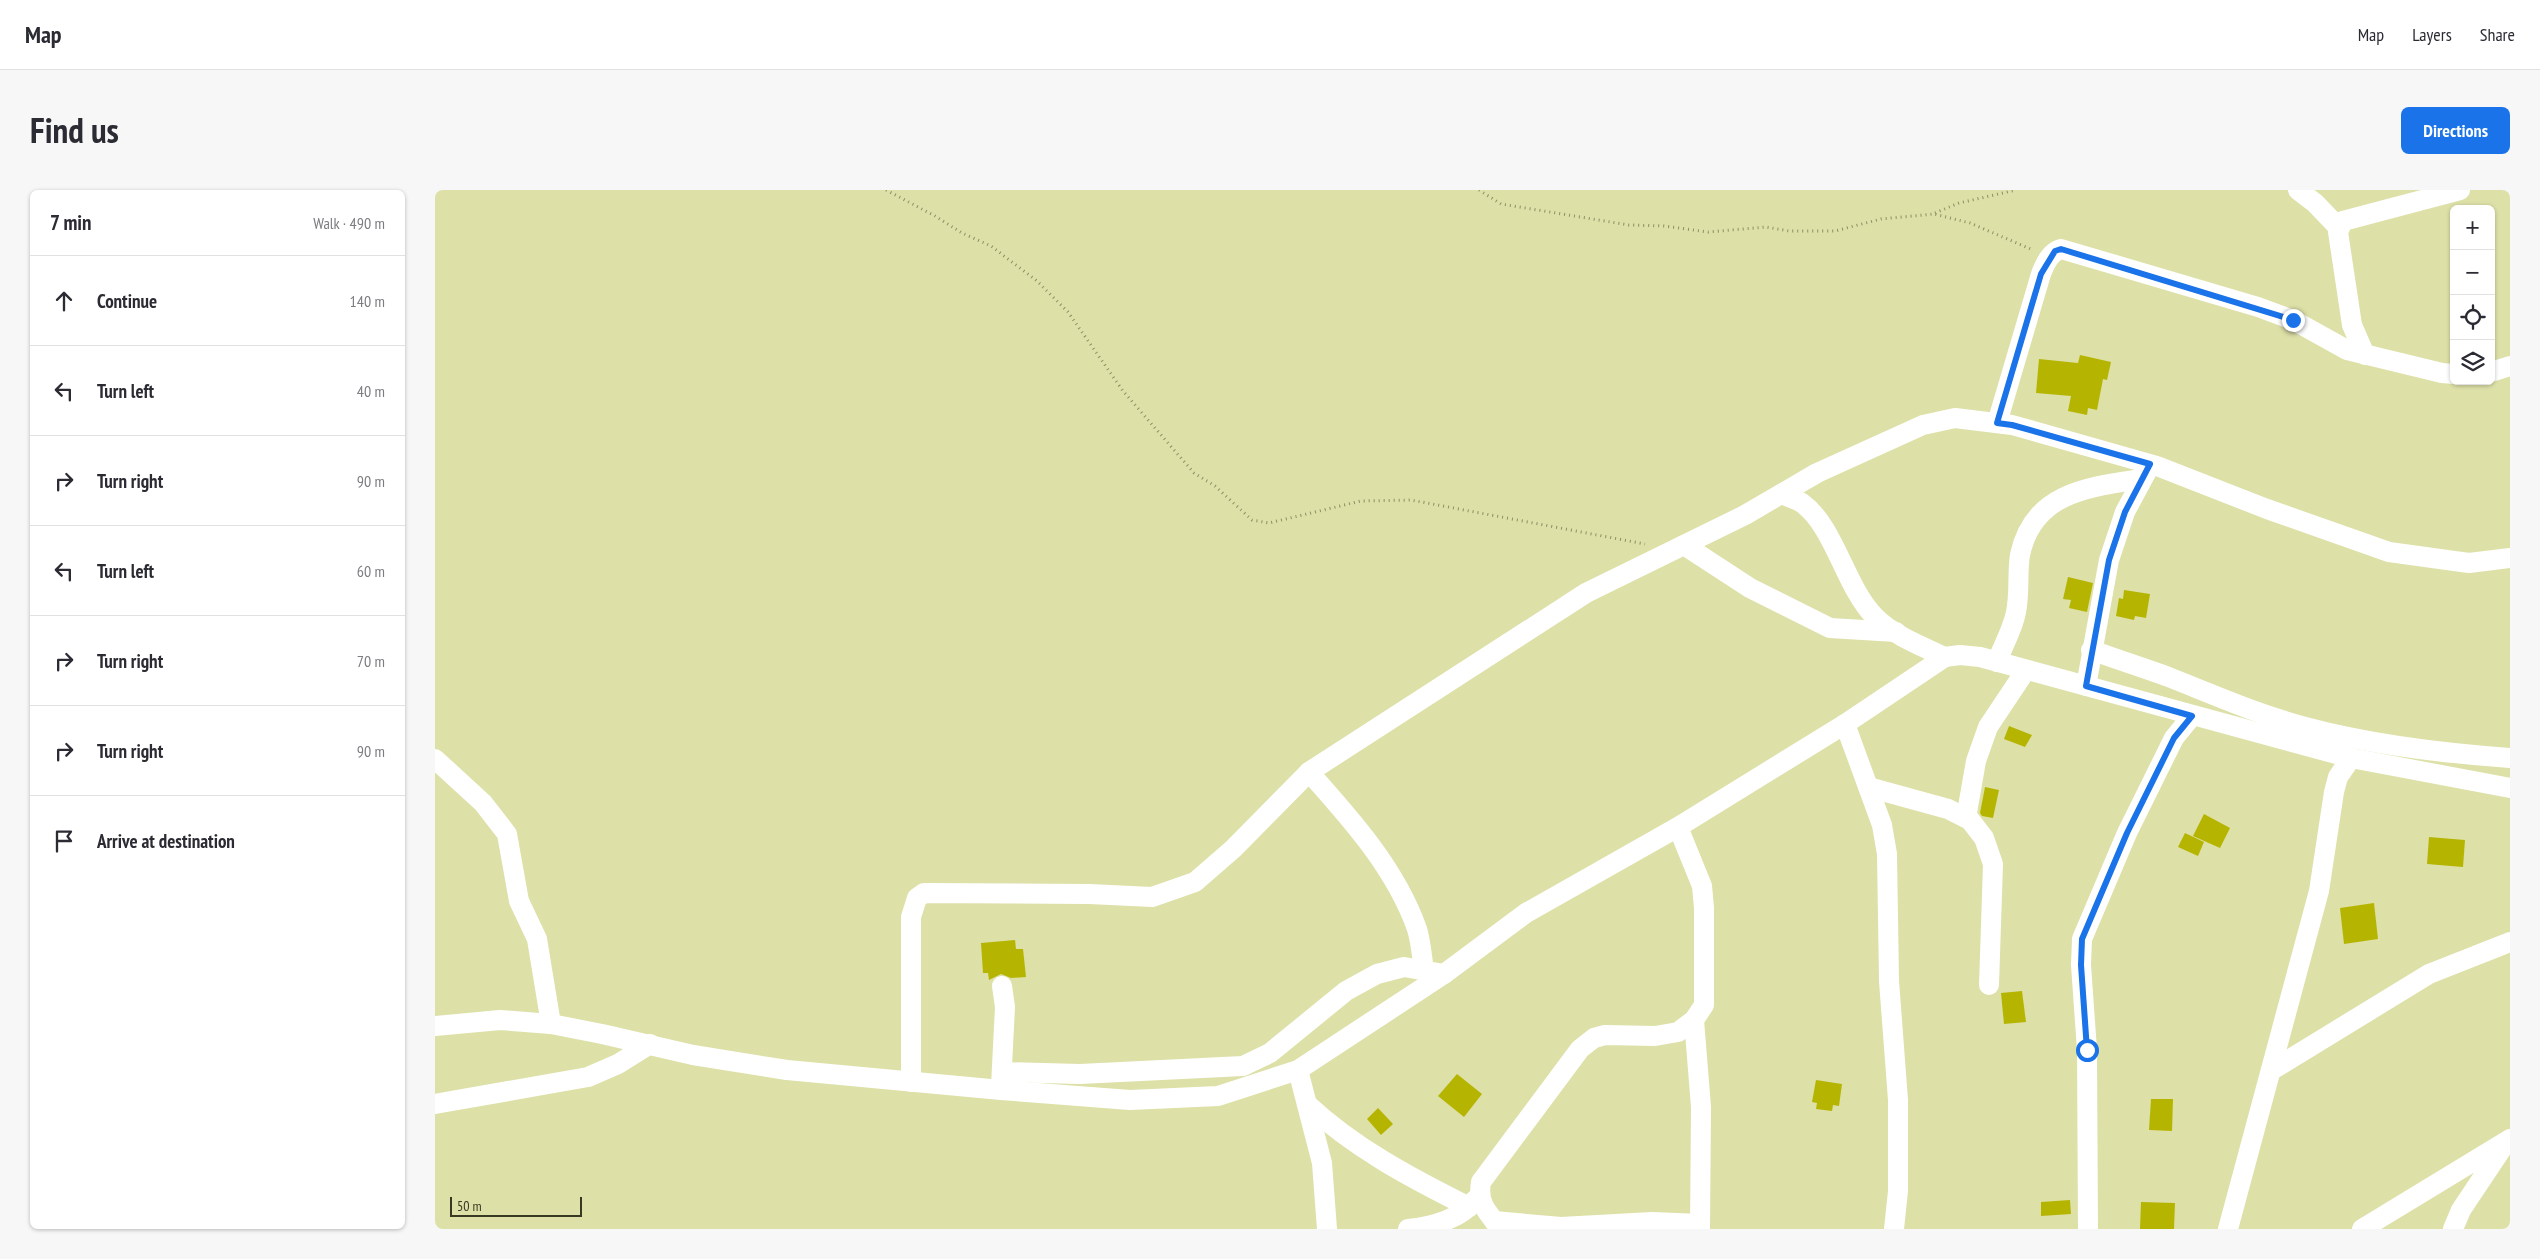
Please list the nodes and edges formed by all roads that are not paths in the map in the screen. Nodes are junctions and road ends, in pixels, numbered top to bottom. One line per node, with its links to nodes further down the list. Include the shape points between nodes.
1 (2298, 190): 3 (street)
2 (2460, 190): 3 (street, via 2343,221)
3 (2339, 228): 4 (street, via 2352,324)
4 (2365, 355): 7 (street); 8 (street, via 2347,350 2293,320 2061,249 2050,257 2041,274)
5 (2510, 366): 6 (street)
6 (2495, 371)
7 (2450, 373)
8 (1997, 423): 9 (street, via 2012,425); 10 (street, via 1955,418 1923,425 1817,472)
9 (2146, 472): 12 (street, via 2267,509 2389,552 2469,563); 14 (street, via 2125,512 2109,560); 16 (street, via 2069,494 2045,508 2027,530 2020,556 2017,612)
10 (1781, 494): 11 (street); 13 (street, via 1802,503 1818,519 1863,601 1875,617)
11 (1679, 547): 13 (street, via 1750,588 1830,628); 24 (street, via 1586,593)
12 (2510, 558)
13 (1896, 632): 15 (street)
14 (2091, 650): 18 (street); 22 (street, via 2230,703 2303,726 2371,742)
15 (1945, 657): 16 (street, via 1960,655); 20 (street)
16 (1997, 662): 17 (street)
17 (2026, 670): 18 (street); 27 (street, via 1988,727 1976,761)
18 (2086, 686): 19 (street)
19 (2192, 716): 21 (street); 51 (street, via 2174,738 2127,833 2082,939 2087,1050)
20 (1845, 724): 25 (street); 28 (street)
21 (2351, 758): 26 (street); 39 (street, via 2338,777 2334,792 2319,891)
22 (2510, 758)
23 (435, 759): 35 (street, via 483,803 507,834 519,901 537,940)
24 (1309, 772): 30 (street, via 1362,832 1402,895 1417,930); 41 (street, via 1233,849 1195,882 1152,897 924,892 917,898 911,917)
25 (1868, 787): 27 (street, via 1928,803); 50 (street, via 1882,825 1887,854 1889,981 1898,1100)
26 (2509, 787)
27 (1966, 818): 32 (street, via 1985,838 1993,864)
28 (1678, 827): 31 (street, via 1526,913); 34 (street, via 1702,886 1704,908 1704,1005)
29 (2510, 942): 39 (street, via 2429,974)
30 (1424, 971): 31 (street); 40 (street, via 1404,967 1377,974 1346,991 1270,1053 1243,1066)
31 (1444, 974): 38 (street)
32 (1989, 985)
33 (1002, 986): 40 (street, via 1005,1007)
34 (1694, 1020): 45 (street, via 1677,1032 1655,1036 1605,1035 1594,1038 1580,1049 1481,1182); 47 (street, via 1701,1107)
35 (551, 1024): 36 (street, via 500,1020); 37 (street)
36 (435, 1026)
37 (650, 1044): 41 (street, via 693,1055 787,1070); 42 (street, via 618,1064 587,1077)
38 (1298, 1070): 40 (street, via 1218,1096 1130,1100); 43 (street)
39 (2272, 1070): 52 (street)
40 (1002, 1081): 41 (street)
41 (911, 1082)
42 (435, 1104)
43 (1307, 1104): 45 (street, via 1328,1124 1386,1164); 48 (street, via 1322,1163)
44 (2509, 1140): 53 (street); 54 (street, via 2461,1210)
45 (1474, 1201): 46 (street); 49 (street, via 1440,1223)
46 (1498, 1225): 47 (street, via 1561,1227 1652,1222)
47 (1702, 1228)
48 (1327, 1229)
49 (1408, 1229)
50 (1895, 1229)
51 (2088, 1229)
52 (2228, 1229)
53 (2362, 1229)
54 (2453, 1229)

